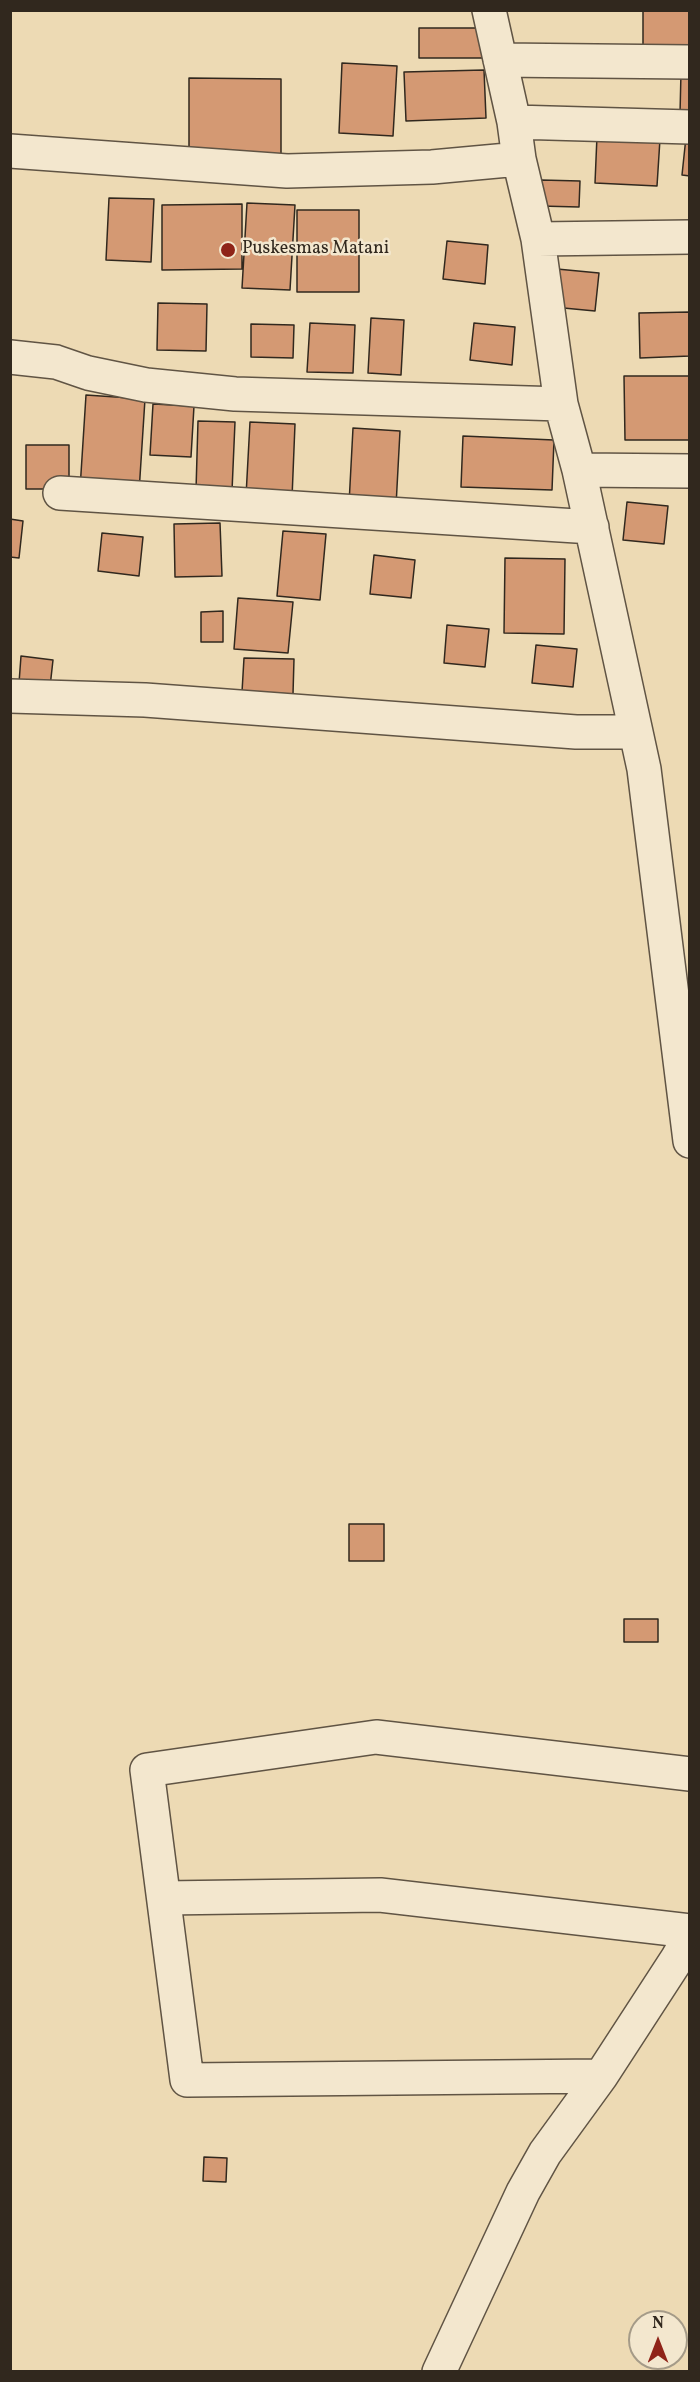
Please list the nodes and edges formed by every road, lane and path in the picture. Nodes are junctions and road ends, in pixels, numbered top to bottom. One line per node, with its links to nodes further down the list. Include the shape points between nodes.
1 (489, 10): 2 (street)
2 (500, 60): 3 (street); 4 (street)
3 (690, 62)
4 (514, 122): 5 (street); 7 (street)
5 (690, 127)
6 (10, 151): 7 (street, via 286,171 432,167)
7 (519, 159): 9 (street)
8 (690, 237): 9 (street)
9 (538, 239): 11 (street)
10 (10, 357): 11 (street, via 56,362 146,385 235,394)
11 (561, 404): 12 (street)
12 (579, 470): 13 (street); 15 (street)
13 (690, 471)
14 (60, 493): 15 (street)
15 (592, 527): 17 (street)
16 (10, 696): 17 (street, via 145,700 564,731)
17 (636, 732): 18 (street, via 644,769)
18 (690, 1141)
19 (690, 1774): 20 (street, via 376,1737 147,1770)
20 (164, 1898): 21 (street, via 380,1895); 23 (street, via 187,2080)
21 (690, 1931)
22 (690, 1936): 23 (street)
23 (601, 2076): 24 (street, via 545,2153 523,2192)
24 (439, 2372)

